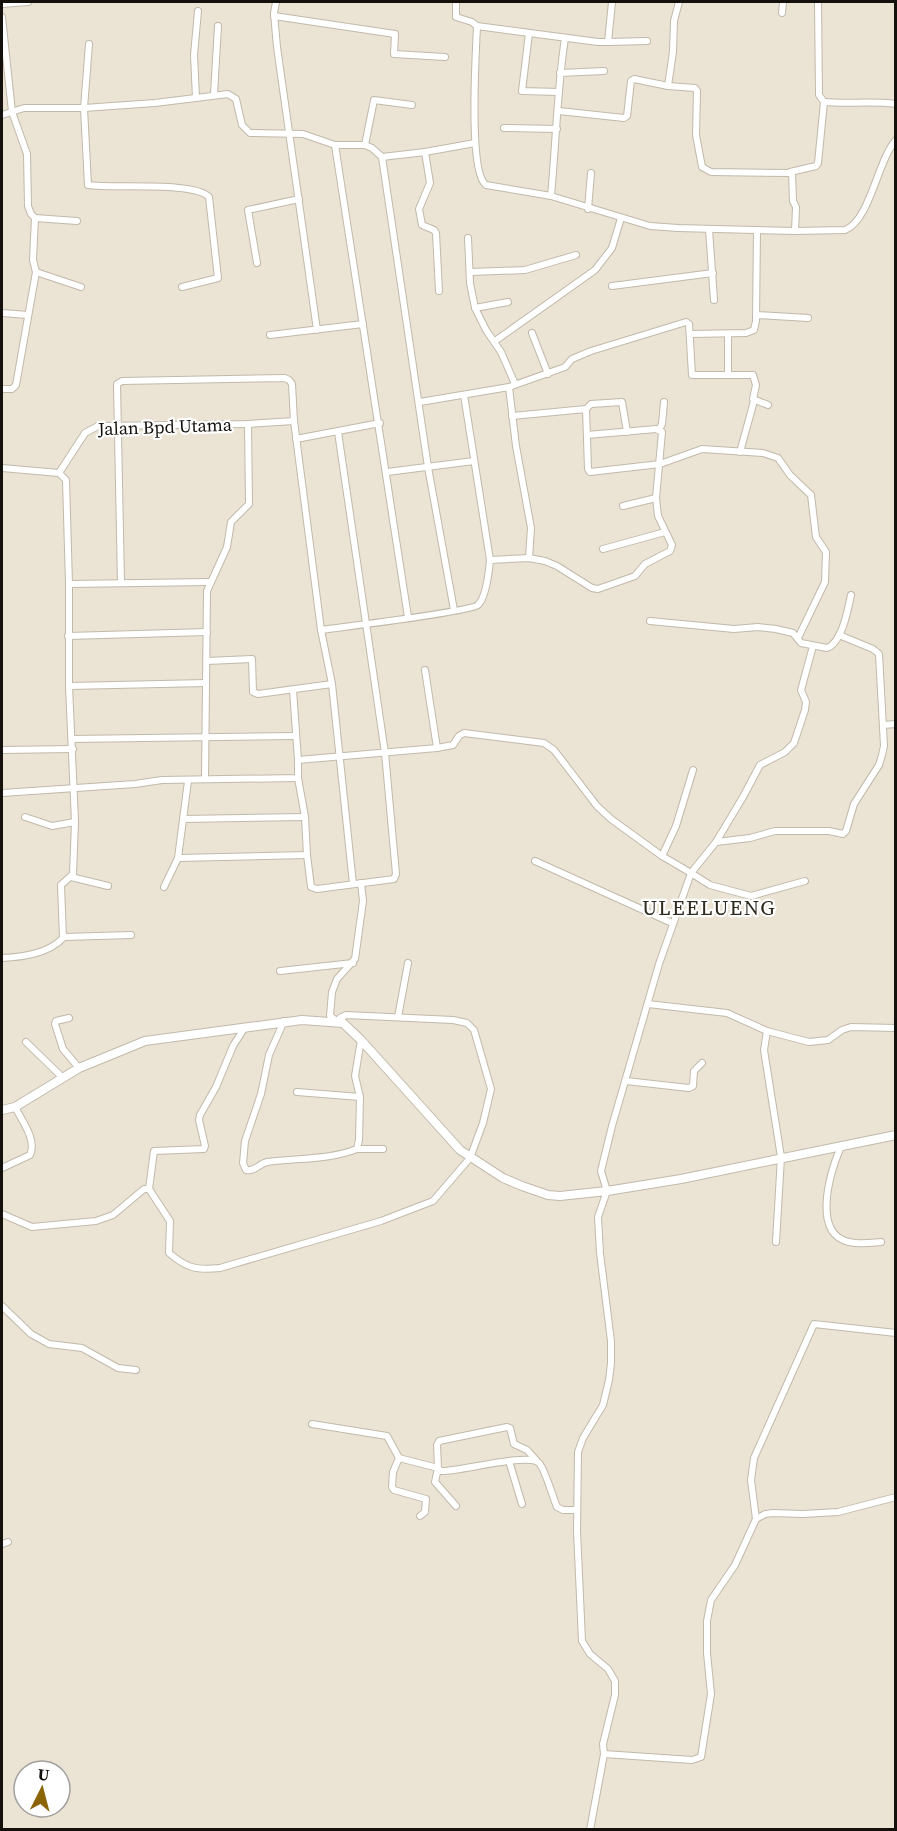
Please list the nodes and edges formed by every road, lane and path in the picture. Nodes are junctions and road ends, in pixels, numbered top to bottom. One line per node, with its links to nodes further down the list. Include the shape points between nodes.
1 (28, 2): 8 (street)
2 (276, 2): 12 (street)
3 (456, 2): 14 (street, via 456,17)
4 (612, 2): 18 (street)
5 (679, 2): 23 (street)
6 (783, 2): 10 (street)
7 (818, 2): 27 (street, via 819,95)
8 (2, 4)
9 (198, 11): 26 (street)
10 (782, 13)
11 (2, 16): 32 (street)
12 (274, 16): 20 (street, via 395,34 394,54); 36 (street)
13 (219, 26): 25 (street)
14 (477, 26): 15 (street); 38 (street)
15 (529, 33): 16 (street); 24 (street, via 522,91)
16 (566, 38): 18 (street); 22 (street)
17 (647, 41): 18 (street)
18 (608, 42)
19 (89, 44): 30 (street)
20 (445, 57)
21 (604, 71): 22 (street)
22 (560, 73): 24 (street)
23 (668, 86): 31 (street, via 631,81 627,116 622,119); 43 (street, via 697,90 696,135 703,168 725,173)
24 (559, 92): 31 (street)
25 (214, 94): 26 (street); 36 (street, via 228,94 236,99 242,125 250,133)
26 (196, 98): 30 (street)
27 (824, 102): 28 (street); 43 (street, via 817,164)
28 (896, 104)
29 (412, 105): 40 (street, via 373,101)
30 (84, 108): 32 (street); 62 (street, via 88,184 164,187 202,192 209,197 218,278)
31 (559, 111): 35 (street)
32 (12, 112): 33 (street); 48 (street, via 27,153 28,206)
33 (2, 115)
34 (504, 128): 35 (street)
35 (558, 129): 45 (street)
36 (290, 134): 39 (street, via 303,134); 46 (street)
37 (896, 140): 53 (street, via 868,202 850,228)
38 (475, 143): 41 (street); 45 (street, via 484,184)
39 (335, 145): 40 (street); 71 (street)
40 (365, 145): 42 (street)
41 (425, 152): 42 (street); 63 (street, via 430,183 419,209 424,227 436,233)
42 (382, 157): 84 (street)
43 (790, 172): 53 (street, via 796,207)
44 (591, 173): 47 (street)
45 (551, 196): 47 (street)
46 (299, 199): 56 (street, via 248,210); 72 (street)
47 (588, 208): 49 (street)
48 (35, 218): 50 (street); 57 (street)
49 (621, 218): 51 (street, via 650,226); 77 (street, via 612,248 595,270)
50 (77, 220)
51 (710, 229): 52 (street); 59 (street)
52 (758, 230): 53 (street); 69 (street)
53 (795, 231)
54 (468, 238): 58 (street)
55 (576, 255): 58 (street, via 525,270)
56 (257, 263)
57 (36, 272): 61 (street); 68 (street)
58 (471, 273): 66 (street)
59 (713, 273): 60 (street); 64 (street)
60 (612, 286)
61 (81, 287)
62 (182, 287)
63 (439, 291)
64 (714, 300)
65 (508, 302): 66 (street)
66 (475, 308): 77 (street)
67 (2, 313): 68 (street)
68 (28, 315): 81 (street, via 16,384 12,389)
69 (756, 315): 70 (street); 75 (street, via 752,331)
70 (808, 318)
71 (363, 324): 72 (street); 90 (street)
72 (317, 330): 76 (street)
73 (532, 333): 78 (street)
74 (691, 334): 75 (street); 78 (street, via 686,322 591,351); 79 (street, via 692,375)
75 (728, 334): 79 (street)
76 (270, 335)
77 (495, 341): 80 (street)
78 (548, 374): 80 (street)
79 (728, 374): 83 (street, via 753,375)
80 (512, 386): 82 (street); 88 (street)
81 (2, 389)
82 (464, 395): 84 (street); 99 (street)
83 (754, 400): 86 (street); 98 (street)
84 (420, 402): 101 (street)
85 (664, 402): 93 (street)
86 (768, 405)
87 (586, 409): 88 (street); 95 (street, via 622,402); 96 (street)
88 (512, 416): 109 (street, via 531,528)
89 (294, 421): 91 (street, Jalan Bpd Utama); 92 (street, via 292,384 285,378 122,381 116,386); 97 (street)
90 (380, 423): 94 (street); 103 (street)
91 (248, 424): 92 (street, Jalan Bpd Utama); 111 (street, via 249,504 231,522 227,547)
92 (117, 427): 104 (street, Jalan Bpd Utama, via 98,426 89,430); 112 (street)
93 (659, 430): 95 (street); 100 (street, via 663,434)
94 (338, 432): 97 (street); 118 (street)
95 (627, 432): 96 (street)
96 (587, 435): 100 (street, via 590,472)
97 (296, 439): 119 (street)
98 (740, 452): 100 (street, via 702,449); 123 (street, via 778,458 811,495 816,537 826,552 825,582)
99 (474, 461): 101 (street); 110 (street)
100 (660, 464): 105 (street)
101 (429, 467): 103 (street); 115 (street)
102 (2, 468): 104 (street)
103 (387, 472): 116 (street)
104 (59, 474): 113 (street, via 66,480)
105 (656, 498): 106 (street); 107 (street)
106 (623, 506)
107 (665, 532): 108 (street); 109 (street, via 672,544 670,551 645,564 635,576 598,590 557,566)
108 (603, 549)
109 (529, 558): 110 (street)
110 (490, 560): 115 (street, via 480,602)
111 (210, 582): 112 (street); 120 (street)
112 (121, 583): 113 (street)
113 (69, 584): 122 (street)
114 (851, 595): 121 (street)
115 (454, 610): 116 (street)
116 (408, 617): 118 (street)
117 (650, 621): 123 (street, via 734,629 758,627 791,632)
118 (366, 624): 119 (street); 139 (street)
119 (321, 630): 128 (street)
120 (207, 632): 122 (street); 125 (street)
121 (839, 634): 124 (street, via 831,647); 131 (street, via 879,654)
122 (69, 636): 129 (street)
123 (798, 638): 124 (street)
124 (813, 646): 152 (street, via 801,690 806,702 794,743 760,765)
125 (207, 661): 127 (street); 130 (street, via 251,659 255,694)
126 (425, 670): 136 (street)
127 (206, 683): 129 (street); 133 (street)
128 (332, 684): 130 (street); 140 (street)
129 (69, 686): 135 (street)
130 (293, 690): 134 (street)
131 (883, 724): 132 (street); 152 (street, via 879,765 854,804 845,833 781,831)
132 (896, 724)
133 (206, 736): 134 (street); 135 (street); 144 (street)
134 (295, 736): 141 (street)
135 (72, 739): 137 (street)
136 (437, 748): 139 (street); 154 (street, via 453,745 464,733 544,743 554,750 604,813)
137 (72, 749): 138 (street); 146 (street)
138 (2, 750)
139 (385, 753): 140 (street); 160 (street, via 396,874 391,880)
140 (341, 758): 141 (street); 161 (street)
141 (298, 760): 143 (street)
142 (693, 770): 154 (street, via 680,817)
143 (298, 778): 144 (street); 149 (street)
144 (205, 779): 145 (street)
145 (188, 781): 146 (street); 150 (street)
146 (72, 789): 147 (street); 151 (street)
147 (2, 793)
148 (25, 817): 151 (street, via 52,826)
149 (305, 817): 150 (street); 153 (street)
150 (183, 819): 155 (street)
151 (75, 822): 158 (street)
152 (716, 842): 157 (street)
153 (307, 855): 155 (street); 161 (street, via 313,888)
154 (662, 856): 157 (street)
155 (178, 858): 163 (street)
156 (535, 861): 164 (street)
157 (691, 873): 159 (street, via 710,885 751,896); 164 (street)
158 (71, 877): 162 (street); 166 (street, via 61,885)
159 (804, 881)
160 (361, 883): 161 (street); 168 (street, via 363,901)
161 (353, 884)
162 (108, 886)
163 (164, 887)
164 (672, 923): 171 (street)
165 (131, 936): 166 (street)
166 (64, 937): 167 (street, via 47,950)
167 (2, 958)
168 (353, 963): 170 (street); 175 (street, via 341,974 332,992 330,1016)
169 (408, 963): 172 (street)
170 (280, 971)
171 (648, 1004): 178 (street, via 727,1012); 184 (street)
172 (398, 1017): 175 (street, via 346,1015 340,1018); 193 (street, via 453,1020 467,1023 474,1030 491,1089)
173 (69, 1018): 182 (street, via 55,1024 63,1049)
174 (284, 1021): 175 (street); 176 (street); 191 (street, via 269,1055 245,1141 244,1168 250,1171 264,1163)
175 (341, 1022): 179 (street)
176 (245, 1026): 182 (street, via 144,1041); 196 (street, via 200,1115 204,1149 155,1150)
177 (896, 1028): 178 (street, via 851,1027 828,1040 810,1042)
178 (767, 1031): 194 (street, via 764,1050)
179 (361, 1040): 186 (street, via 355,1076); 193 (street)
180 (26, 1042): 183 (street)
181 (702, 1063): 184 (street, via 694,1071 693,1086 689,1088)
182 (79, 1068): 183 (street)
183 (63, 1078): 187 (street)
184 (626, 1081): 197 (street, via 601,1171)
185 (297, 1092): 186 (street)
186 (360, 1097): 191 (street)
187 (15, 1107): 188 (street); 195 (street, via 33,1148 30,1155)
188 (2, 1110)
189 (896, 1135): 190 (street)
190 (842, 1144): 194 (street); 200 (street, via 832,1164 826,1221 835,1235 845,1241)
191 (357, 1149): 192 (street)
192 (383, 1149)
193 (470, 1158): 196 (street, via 433,1201 381,1221 212,1269 191,1269 169,1253 170,1221); 197 (street, via 503,1178 540,1193 560,1196)
194 (781, 1158): 197 (street); 199 (street)
195 (2, 1168)
196 (149, 1189): 198 (street, via 113,1215 96,1221 32,1227)
197 (607, 1191): 213 (street, via 598,1217 611,1363 603,1405 578,1449)
198 (2, 1214)
199 (776, 1242)
200 (881, 1242)
201 (2, 1306): 203 (street, via 31,1334 49,1344 82,1348 118,1368)
202 (896, 1333): 212 (street, via 814,1324 754,1458 751,1480)
203 (136, 1370)
204 (312, 1424): 205 (street, via 387,1436)
205 (399, 1458): 208 (street); 215 (street, via 392,1487 426,1499 425,1512)
206 (509, 1461): 207 (street); 208 (street, via 447,1471); 210 (street)
207 (537, 1461): 208 (street, via 514,1444 507,1427 439,1441); 213 (street, via 557,1507)
208 (438, 1468): 211 (street, via 436,1484)
209 (896, 1497): 214 (street, via 838,1512)
210 (522, 1504)
211 (456, 1506)
212 (755, 1506): 214 (street); 216 (street)
213 (577, 1510): 217 (street, via 582,1641 615,1681)
214 (765, 1514): 216 (street)
215 (420, 1516)
216 (756, 1519): 217 (street, via 735,1565 711,1600 706,1653 710,1702 701,1756 692,1760)
217 (604, 1754): 218 (street)
218 (590, 1830)

